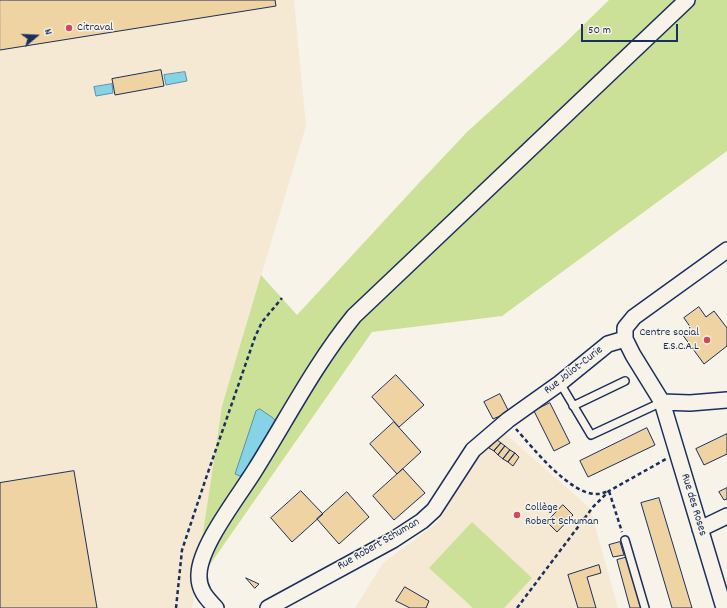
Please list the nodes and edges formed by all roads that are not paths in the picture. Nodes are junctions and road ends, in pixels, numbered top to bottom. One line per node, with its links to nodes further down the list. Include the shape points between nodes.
1 (687, 0): 13 (street, via 342,331 217,529 201,561 200,586 206,598)
2 (727, 250): 3 (street, via 634,317 625,328)
3 (625, 339): 5 (street, Rue Joliot-Curie, via 608,344); 7 (street, Rue des Roses)
4 (625, 381): 8 (lane)
5 (560, 383): 8 (lane); 9 (street, Rue Joliot-Curie, via 508,420)
6 (727, 400): 7 (street)
7 (662, 402): 8 (lane, via 591,435); 11 (street, Rue des Roses)
8 (574, 406)
9 (472, 450): 14 (street, Rue Robert Schuman, via 434,510 422,521)
10 (727, 516): 11 (street)
11 (700, 529): 16 (street, Rue des Roses)
12 (625, 540): 15 (lane)
13 (216, 608)
14 (268, 608)
15 (645, 608)
16 (724, 608)

